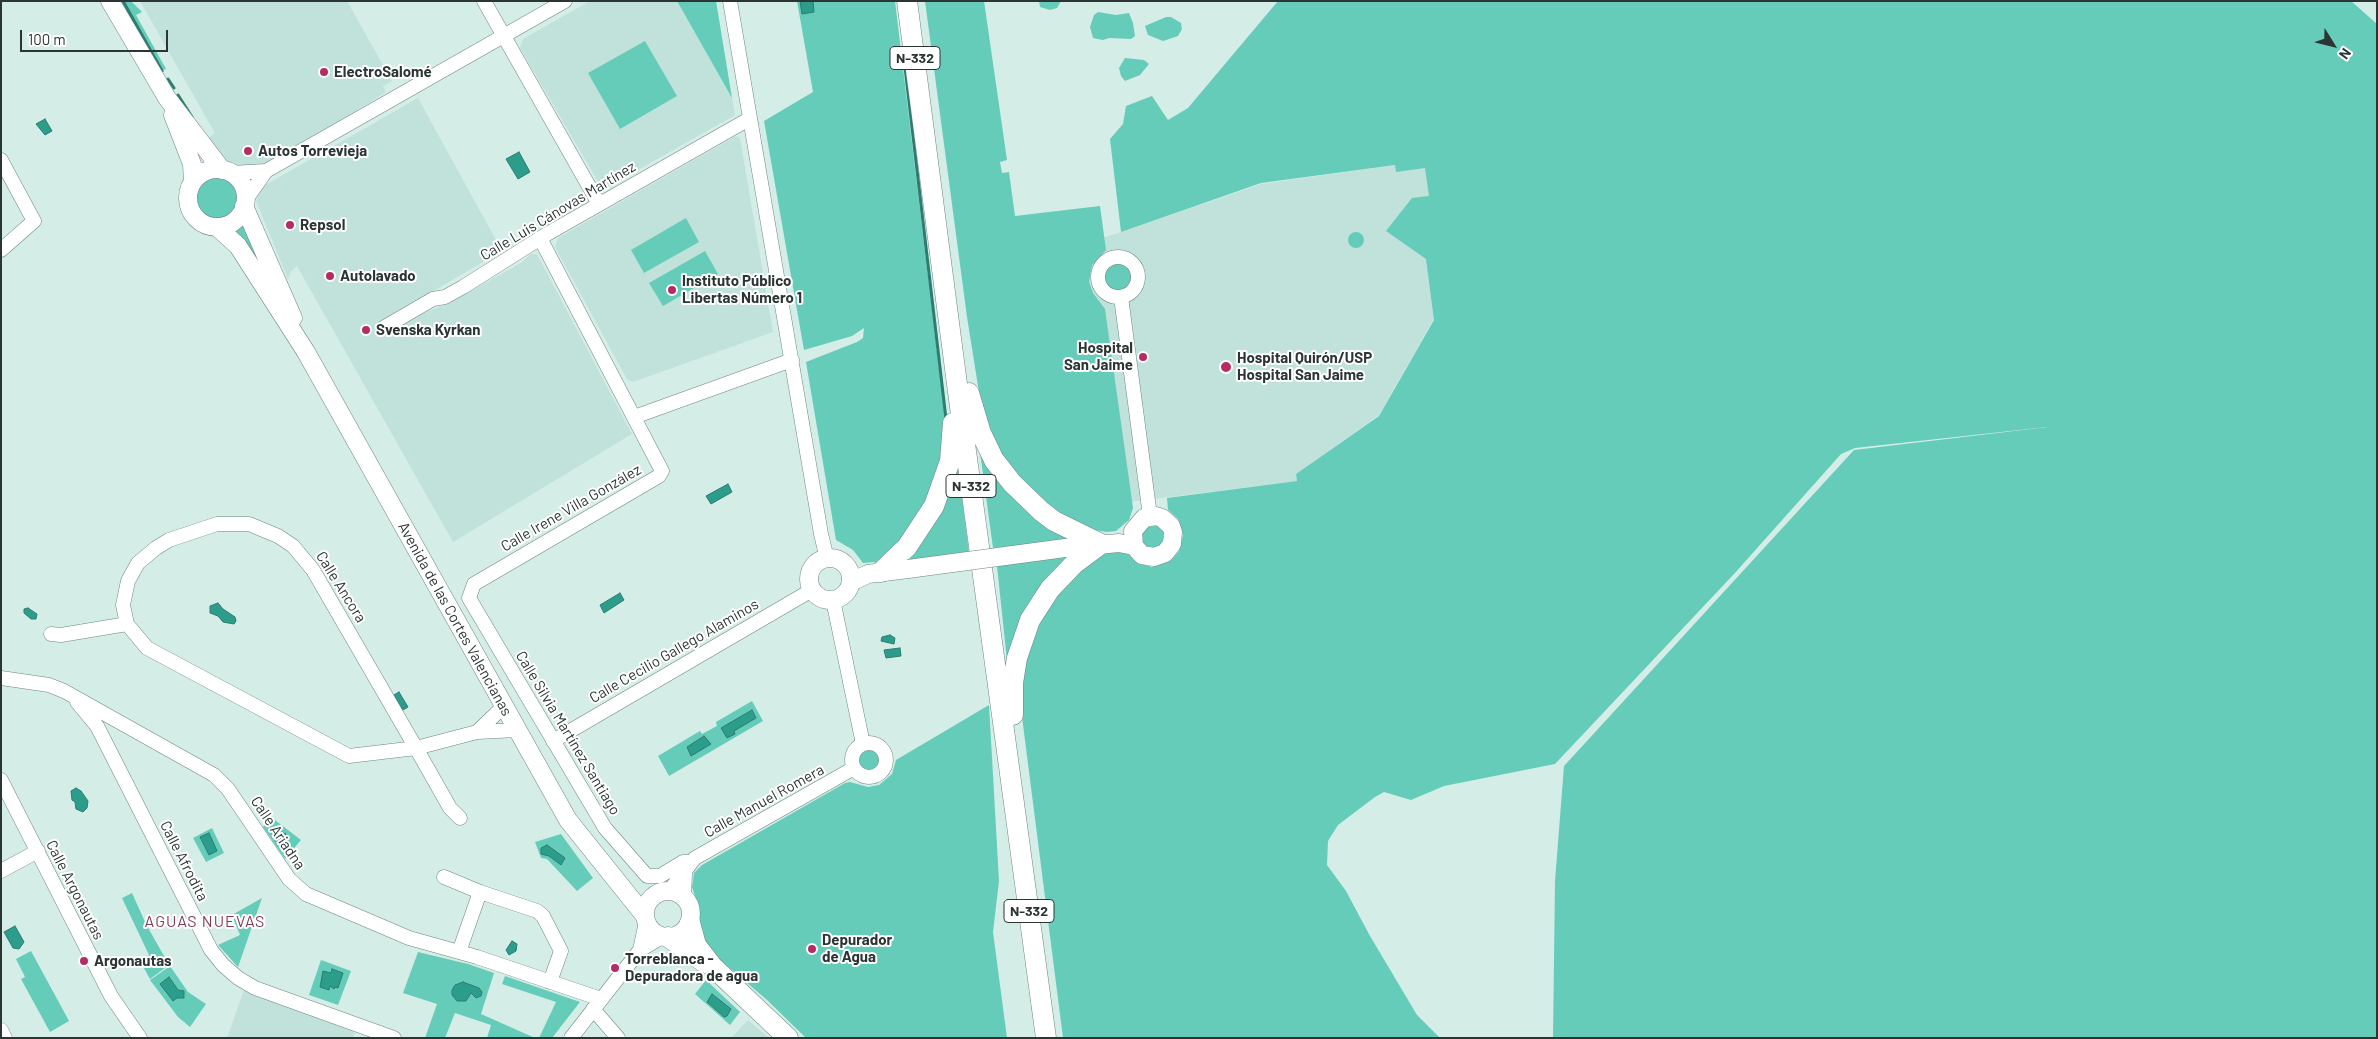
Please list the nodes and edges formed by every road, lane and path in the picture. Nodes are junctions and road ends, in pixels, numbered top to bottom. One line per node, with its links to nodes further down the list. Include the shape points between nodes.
1 (110, 1): 7 (main road)
2 (484, 1): 6 (street)
3 (565, 1): 6 (street)
4 (730, 1): 9 (street)
5 (907, 1): 8 (highway, N-332)
6 (503, 36): 12 (street); 15 (street)
7 (167, 98): 11 (main road); 13 (main road, via 192,164)
8 (922, 115): 25 (highway, via 929,141 970,403 981,433 994,460 1041,511 1069,530); 27 (highway, N-332, via 953,416 952,442 948,468 934,506 907,547); 48 (highway, N-332)
9 (749, 119): 15 (street, Calle Luis Cánovas Martínez); 22 (street)
10 (1, 160): 18 (street, via 34,219)
11 (226, 171): 12 (street); 13 (main road, via 211,170); 14 (main road, via 243,187)
12 (266, 171): 14 (street)
13 (193, 182): 16 (main road, via 188,199 193,215 208,226)
14 (245, 203): 16 (main road, via 237,218); 21 (main road, Avenida de las Cortes Valencianas)
15 (599, 204): 17 (street, Calle Luis Cánovas Martínez)
16 (217, 227): 21 (main road, Avenida de las Cortes Valencianas, via 238,246)
17 (540, 238): 20 (street, Calle Luis Cánovas Martínez, via 463,287 445,297 433,299); 23 (street)
18 (1, 250)
19 (1121, 297): 24 (street)
20 (382, 328)
21 (306, 352): 36 (main road, Avenida de las Cortes Valencianas)
22 (792, 360): 23 (street); 26 (street)
23 (634, 417): 30 (street, Calle Irene Villa González, via 661,468 660,475 474,584)
24 (1150, 516): 25 (main road, via 1140,521); 25 (main road, via 1167,521 1173,532 1172,544 1165,553 1154,557 1142,555)
25 (1122, 541): 27 (main road, bridge); 48 (highway, via 1074,564 1050,588 1030,620 1017,658 1012,709 1023,818)
26 (827, 559): 28 (main road, via 840,561); 29 (main road, via 811,571)
27 (874, 573): 28 (main road)
28 (850, 576): 31 (main road, via 845,594)
29 (812, 590): 31 (main road, via 822,598); 40 (street, Calle Cecilio Gallego Alaminos)
30 (472, 591): 40 (street, Calle Silvia Martínez Santiago, via 470,598)
31 (833, 600): 41 (street)
32 (127, 624): 33 (street); 43 (street, via 147,648 348,756); 43 (street, Calle Ancora, via 123,605 128,581 138,563 156,548 169,540 217,524 249,524 263,528 293,546 313,570)
33 (51, 634)
34 (1, 678): 35 (street, Calle Ariadna, via 49,685)
35 (64, 691): 37 (street, Calle Ariadna); 42 (street, Calle Afrodita, via 92,719)
36 (504, 706): 38 (main road, Avenida de las Cortes Valencianas); 39 (street)
37 (124, 724): 42 (street, via 114,729); 59 (street, Calle Ariadna, via 219,779 300,891 392,932)
38 (517, 730): 39 (street); 52 (main road, Avenida de las Cortes Valencianas, via 572,825)
39 (477, 732): 43 (street)
40 (553, 740): 53 (street, Calle Silvia Martínez Santiago, via 605,828 643,873)
41 (864, 744): 44 (street, via 853,754); 44 (street, via 874,744 883,750 886,765 879,774 868,777)
42 (106, 745): 67 (street, Calle Afrodita, via 211,950 223,966 255,988)
43 (416, 748): 46 (street, Calle Ancora, via 450,808)
44 (854, 768): 49 (street, Calle Manuel Romera)
45 (1, 780): 47 (street, Calle Argonautas)
46 (460, 818)
47 (38, 851): 50 (street); 66 (street, Calle Argonautas, via 111,996)
48 (1022, 856): 60 (highway, N-332)
49 (687, 867): 53 (street); 53 (street, via 683,862)
50 (1, 871)
51 (444, 877): 54 (street)
52 (616, 879): 53 (main road, Avenida de las Cortes Valencianas, via 638,889); 55 (main road, Avenida de las Cortes Valencianas)
53 (666, 890): 55 (main road, via 647,905); 56 (main road, via 690,906)
54 (480, 892): 59 (street); 62 (street, via 537,911 543,916 561,951)
55 (646, 919): 57 (main road, via 652,931); 58 (street)
56 (690, 923): 57 (main road, via 683,932); 61 (highway, via 696,945)
57 (665, 937): 58 (street); 61 (highway)
58 (640, 950): 63 (street)
59 (459, 952): 62 (street, Calle Ariadna)
60 (1036, 966): 71 (highway); 72 (highway, N-332)
61 (713, 967): 70 (highway)
62 (550, 982): 63 (street, Calle Ariadna)
63 (597, 1004): 68 (street); 69 (street)
64 (1, 1030): 65 (street)
65 (5, 1038)
66 (140, 1038)
67 (394, 1038)
68 (571, 1038)
69 (618, 1038)
70 (788, 1038)
71 (1036, 1038)
72 (1046, 1038)

